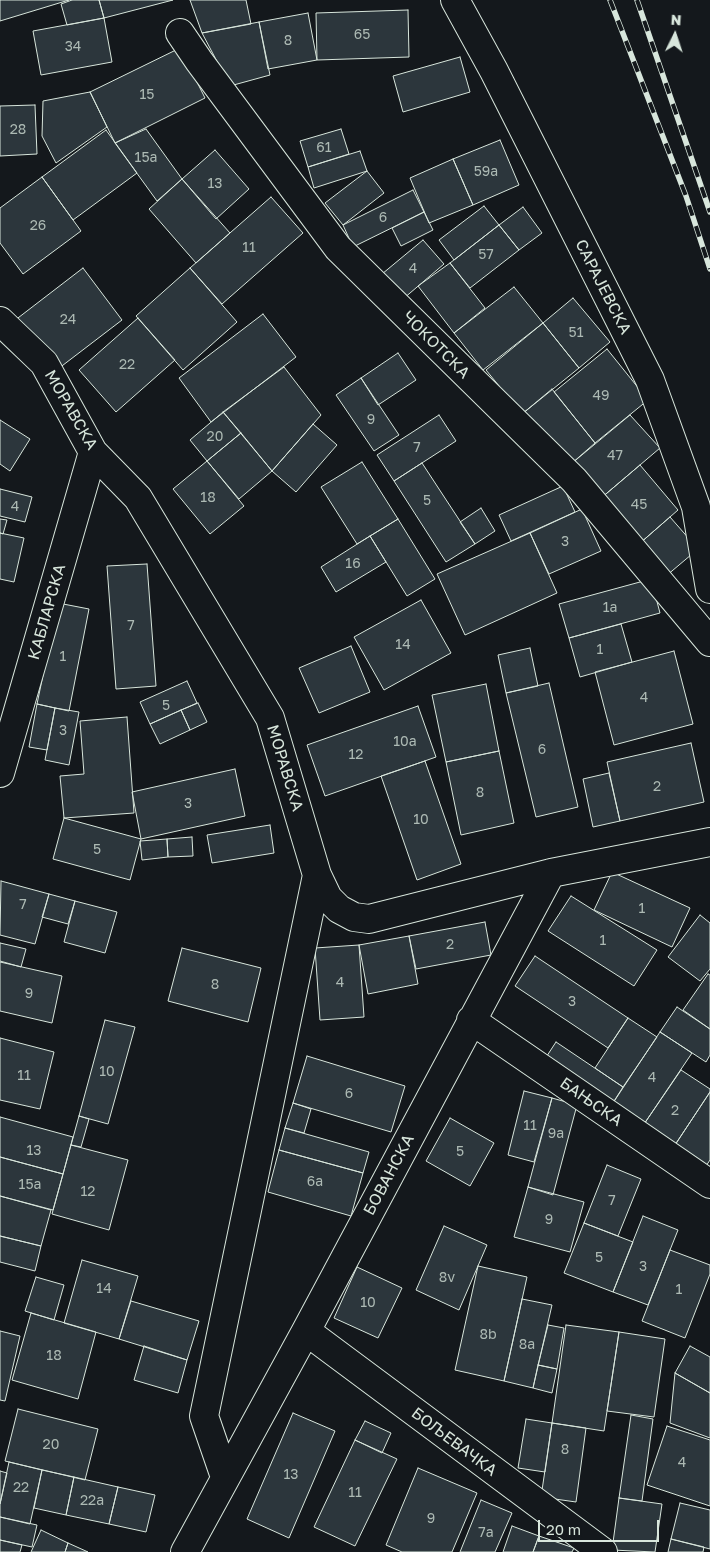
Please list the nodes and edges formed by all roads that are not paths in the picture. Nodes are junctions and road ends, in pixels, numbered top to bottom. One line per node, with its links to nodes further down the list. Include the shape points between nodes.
1 (455, 0): 5 (street, САРАЈЕВСКА, via 650,380 696,507)
2 (180, 33): 6 (street, ЧОКОТСКА, via 338,248 574,480)
3 (0, 321): 4 (street, МОРАВСКА, via 44,363)
4 (93, 452): 7 (street, КАБЛАРСКА); 10 (street, МОРАВСКА, via 138,498 270,718)
5 (710, 589)
6 (710, 642)
7 (0, 772)
8 (710, 842): 9 (street, МОРАВСКА)
9 (551, 873): 10 (street, МОРАВСКА, via 369,920 339,909 328,898); 11 (street, БОВАНСКА)
10 (316, 874): 14 (street, via 204,1416)
11 (471, 1020): 12 (street, БАЊСКА); 13 (street, БОВАНСКА)
12 (710, 1184)
13 (306, 1331): 14 (street, БОВАНСКА); 16 (street, БОЉЕВАЧКА)
14 (225, 1477): 15 (street, БОВАНСКА)
15 (185, 1552)
16 (603, 1552)

